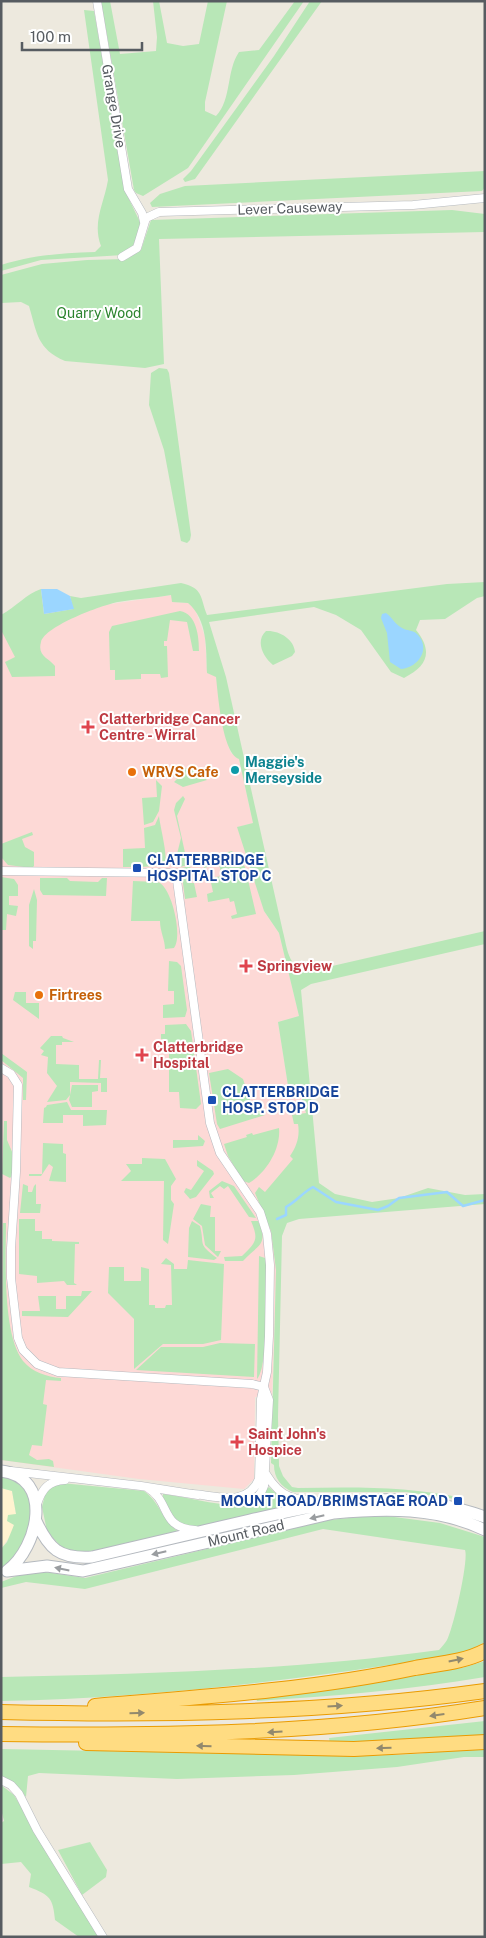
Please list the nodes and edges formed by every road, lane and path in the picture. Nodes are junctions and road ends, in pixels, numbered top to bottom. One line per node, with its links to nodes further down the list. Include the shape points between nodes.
1 (97, 1): 3 (street, Grange Drive, via 128,190)
2 (485, 198): 4 (street, Lever Causeway, via 413,205)
3 (139, 207): 4 (street, Lever Causeway); 5 (street, Grange Drive)
4 (159, 212): 5 (street)
5 (144, 222): 6 (street, via 137,248)
6 (122, 257)
7 (1, 871): 9 (street, via 176,873 210,1123 220,1153 260,1212 267,1234 269,1336)
8 (1, 1068): 9 (street, via 16,1079 18,1085 11,1278 18,1338 29,1358 58,1372)
9 (264, 1387): 11 (street, via 269,1400); 14 (street, via 256,1487 243,1497)
10 (4, 1471): 12 (street); 16 (main road, via 23,1480)
11 (266, 1474): 14 (street, via 262,1492 248,1503); 15 (street, Mount Road, via 274,1488 287,1497)
12 (77, 1478): 13 (street); 16 (street, via 55,1481 46,1486)
13 (146, 1486): 14 (street); 20 (street, via 156,1492 170,1520 179,1527)
14 (193, 1494)
15 (343, 1501): 17 (main road, Mount Road, via 418,1500); 20 (main road, Mount Road)
16 (36, 1508): 18 (main road)
17 (485, 1516)
18 (36, 1521): 20 (main road, Mount Road, via 50,1546 78,1558); 21 (main road, via 22,1558)
19 (485, 1530): 21 (main road, Mount Road, one-way to 21, via 433,1514 391,1509 363,1510 334,1513 83,1570 41,1566)
20 (204, 1531)
21 (4, 1573)
22 (485, 1651): 25 (highway, one-way to 22, via 310,1686 402,1671 472,1657)
23 (485, 1691): 25 (highway, one-way to 23, via 241,1712 434,1698)
24 (485, 1708): 26 (highway, one-way to 26, via 370,1724 264,1732)
25 (6, 1713)
26 (1, 1735): 27 (highway, one-way to 26, via 354,1749 77,1743)
27 (485, 1742)
28 (1, 1780): 29 (street, via 11,1784 19,1794)
29 (103, 1937)

